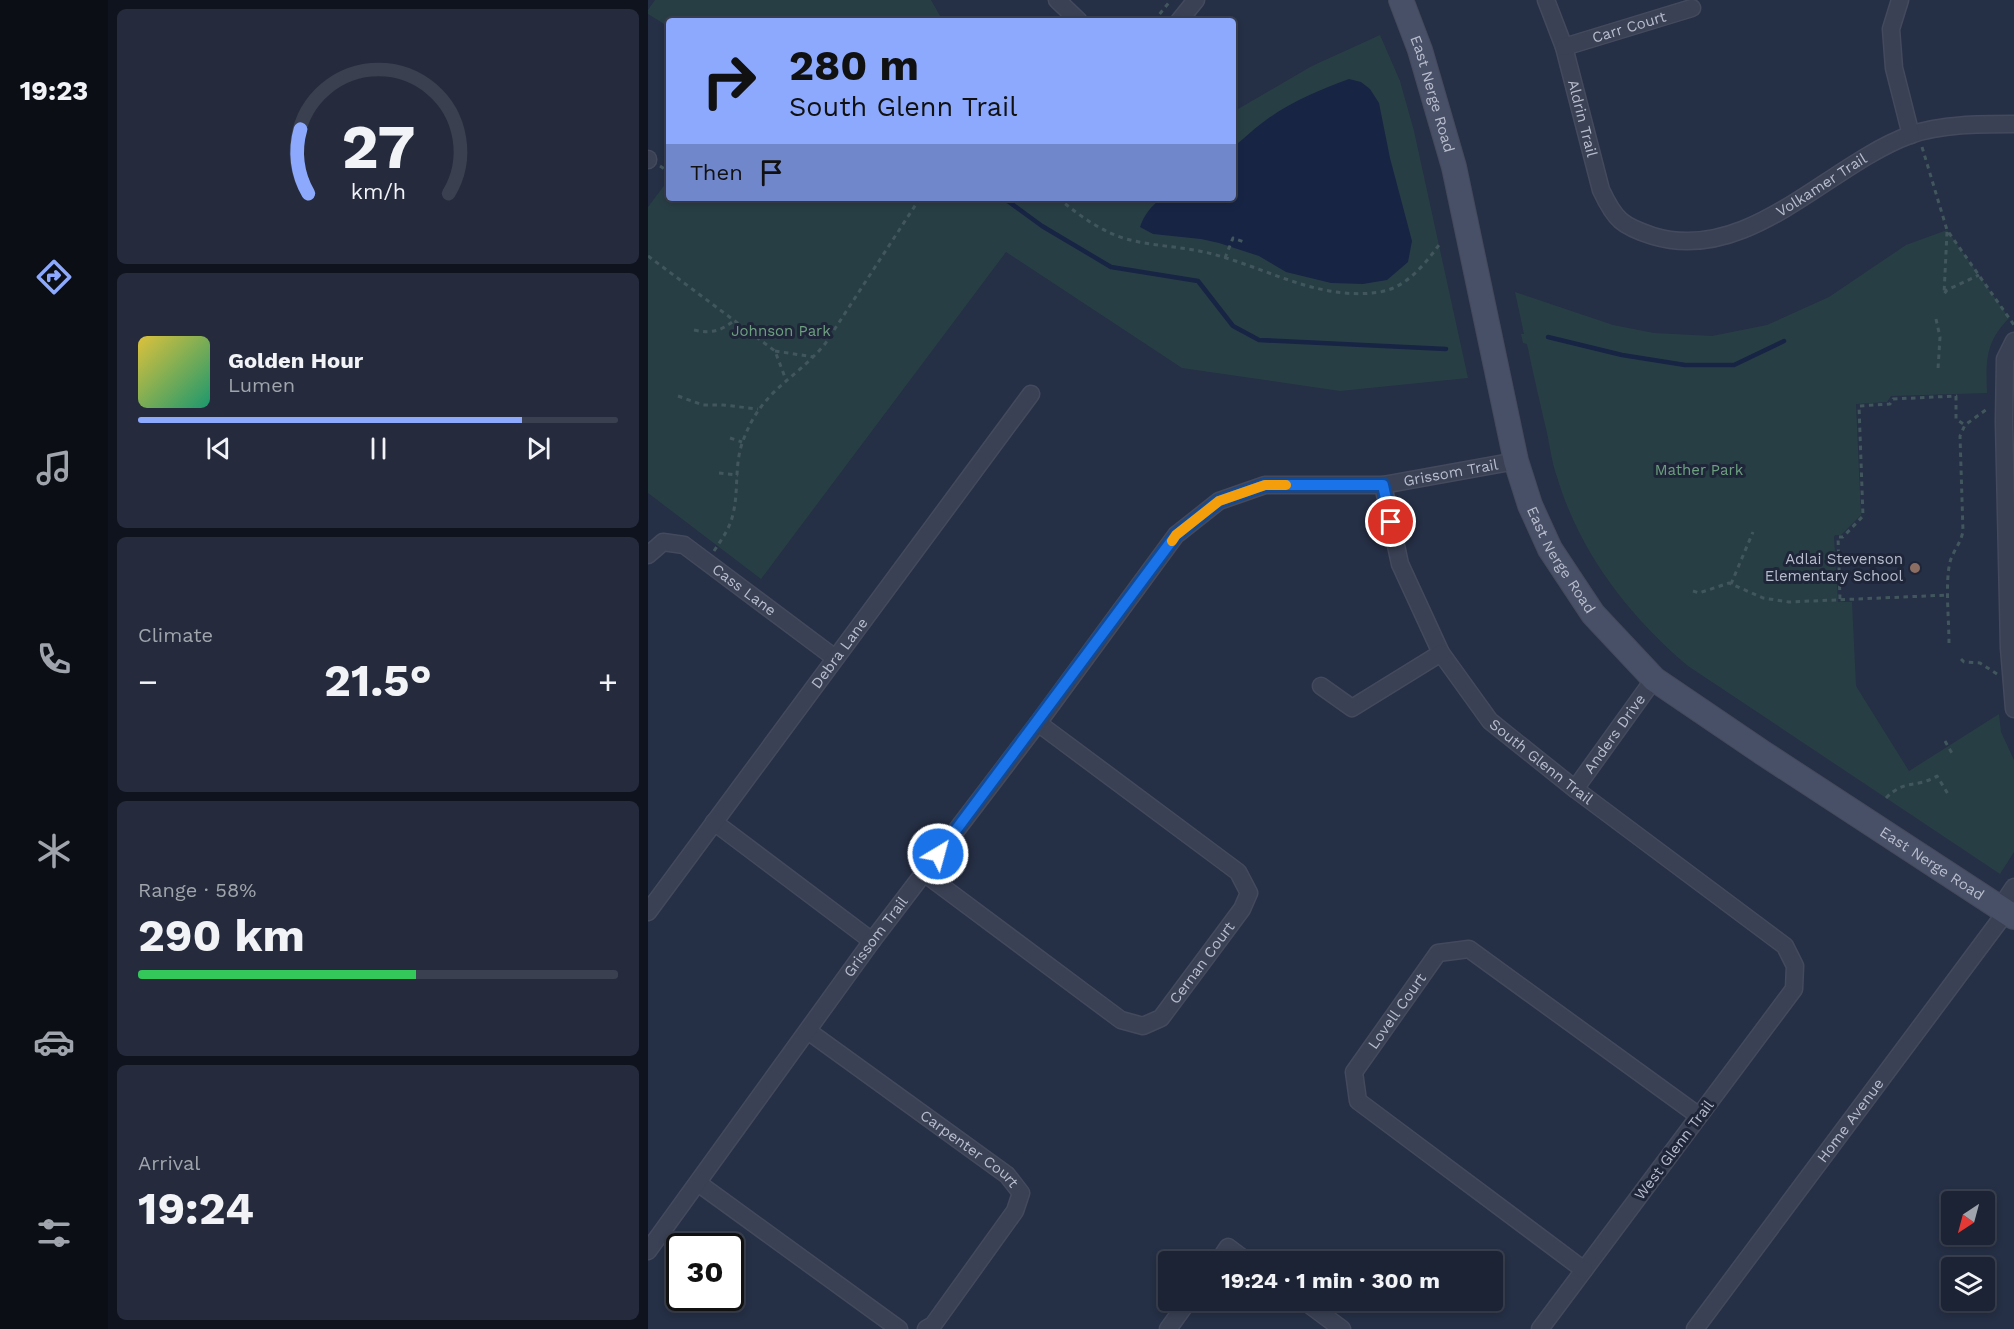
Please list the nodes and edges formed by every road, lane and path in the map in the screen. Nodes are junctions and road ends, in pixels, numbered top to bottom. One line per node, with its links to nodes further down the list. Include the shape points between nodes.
1 (1057, 0): 8 (street)
2 (1171, 0): 9 (path)
3 (1196, 0): 10 (street)
4 (1401, 0): 39 (main road, East Nerge Road, via 1454,167)
5 (1546, 0): 11 (street, Aldrin Trail)
6 (1900, 0): 13 (street, via 1891,29 1894,68)
7 (1692, 8): 11 (street, Carr Court)
8 (1076, 18)
9 (1156, 18)
10 (1181, 18)
11 (1564, 46): 16 (street, Aldrin Trail, via 1601,190 1611,212)
12 (2014, 124): 13 (street, Volkamer Trail, via 1965,125)
13 (1918, 133): 16 (street, Volkamer Trail, via 1867,155 1753,226 1707,240 1665,239); 17 (path)
14 (918, 201): 29 (path, via 836,330)
15 (1062, 201): 21 (path, via 1088,223 1125,238)
16 (1631, 228)
17 (1947, 230): 22 (path); 22 (path, via 1944,294)
18 (1244, 242): 21 (path, via 1233,238)
19 (1439, 245): 21 (path, via 1408,279 1379,292 1338,293 1289,281)
20 (648, 256): 24 (path)
21 (1225, 258)
22 (1979, 275): 25 (path)
23 (1936, 319): 30 (path, via 1940,338)
24 (735, 320): 26 (path, via 716,331); 28 (path)
25 (2014, 325)
26 (694, 330)
27 (2014, 341): 57 (street, via 2005,358 2004,422)
28 (775, 351): 29 (path); 31 (path)
29 (814, 357): 31 (path)
30 (1938, 369)
31 (786, 380): 34 (path)
32 (1031, 394): 52 (street, Debra Lane)
33 (678, 396): 34 (path, via 703,405)
34 (758, 409): 38 (path)
35 (1987, 410): 36 (path)
36 (1965, 425): 48 (path, via 1960,436 1963,531 1950,563); 49 (path, via 1956,419 1956,396 1893,399 1890,404 1859,406 1863,516 1843,537 1838,537)
37 (730, 438): 38 (path)
38 (742, 442): 41 (path)
39 (1516, 461): 42 (street, Grissom Trail); 55 (main road, East Nerge Road, via 1550,549 1593,614)
40 (719, 473): 41 (path)
41 (738, 475): 44 (path, via 734,513)
42 (1383, 485): 51 (street, South Glenn Trail, via 1400,564); 58 (street, Grissom Trail, via 1265,485 1219,501 1176,535)
43 (1753, 532): 46 (path)
44 (717, 546)
45 (648, 555): 52 (street, Cass Lane, via 663,542 684,545)
46 (1731, 584): 47 (path, via 1699,593); 49 (path, via 1775,601)
47 (1693, 591)
48 (1949, 595): 49 (path); 50 (path)
49 (1840, 600)
50 (1949, 642)
51 (1441, 653): 56 (street, via 1352,708); 61 (street, South Glenn Trail, via 1490,721)
52 (835, 658): 64 (street, Debra Lane)
53 (1961, 659): 54 (path, via 1980,663)
54 (1998, 675)
55 (1653, 679): 61 (street, Anders Drive); 68 (main road, East Nerge Road)
56 (1321, 686)
57 (2014, 709)
58 (1038, 723): 65 (street, Grissom Trail); 65 (street, Cernan Court, via 1238,872 1249,892 1242,909 1168,1009 1161,1018 1143,1026 1121,1020)
59 (1945, 741): 60 (path)
60 (1953, 755)
61 (1575, 789): 70 (street, South Glenn Trail, via 1785,946)
62 (1948, 794): 63 (path, via 1937,776 1905,784)
63 (1886, 798)
64 (714, 822): 67 (street, Debra Lane); 69 (street)
65 (924, 873): 69 (street, Grissom Trail)
66 (2014, 887): 68 (street, Home Avenue)
67 (648, 912)
68 (2007, 912): 83 (street, Home Avenue)
69 (872, 941): 71 (street, Grissom Trail)
70 (1796, 966): 72 (street, West Glenn Trail, via 1794,989)
71 (808, 1031): 73 (street, Grissom Trail); 79 (street, Carpenter Court, via 1007,1176 1021,1193 1016,1211 933,1325)
72 (1699, 1116): 75 (street, West Glenn Trail); 75 (street, Lovell Court, via 1469,949 1438,953 1354,1072 1358,1101)
73 (698, 1183): 74 (street, Grissom Trail); 78 (street)
74 (648, 1251)
75 (1584, 1270): 82 (street, West Glenn Trail)
76 (1181, 1311): 80 (street)
77 (1318, 1311): 81 (street)
78 (899, 1329)
79 (926, 1329)
80 (1168, 1329)
81 (1342, 1329)
82 (1540, 1329)
83 (1695, 1329)

